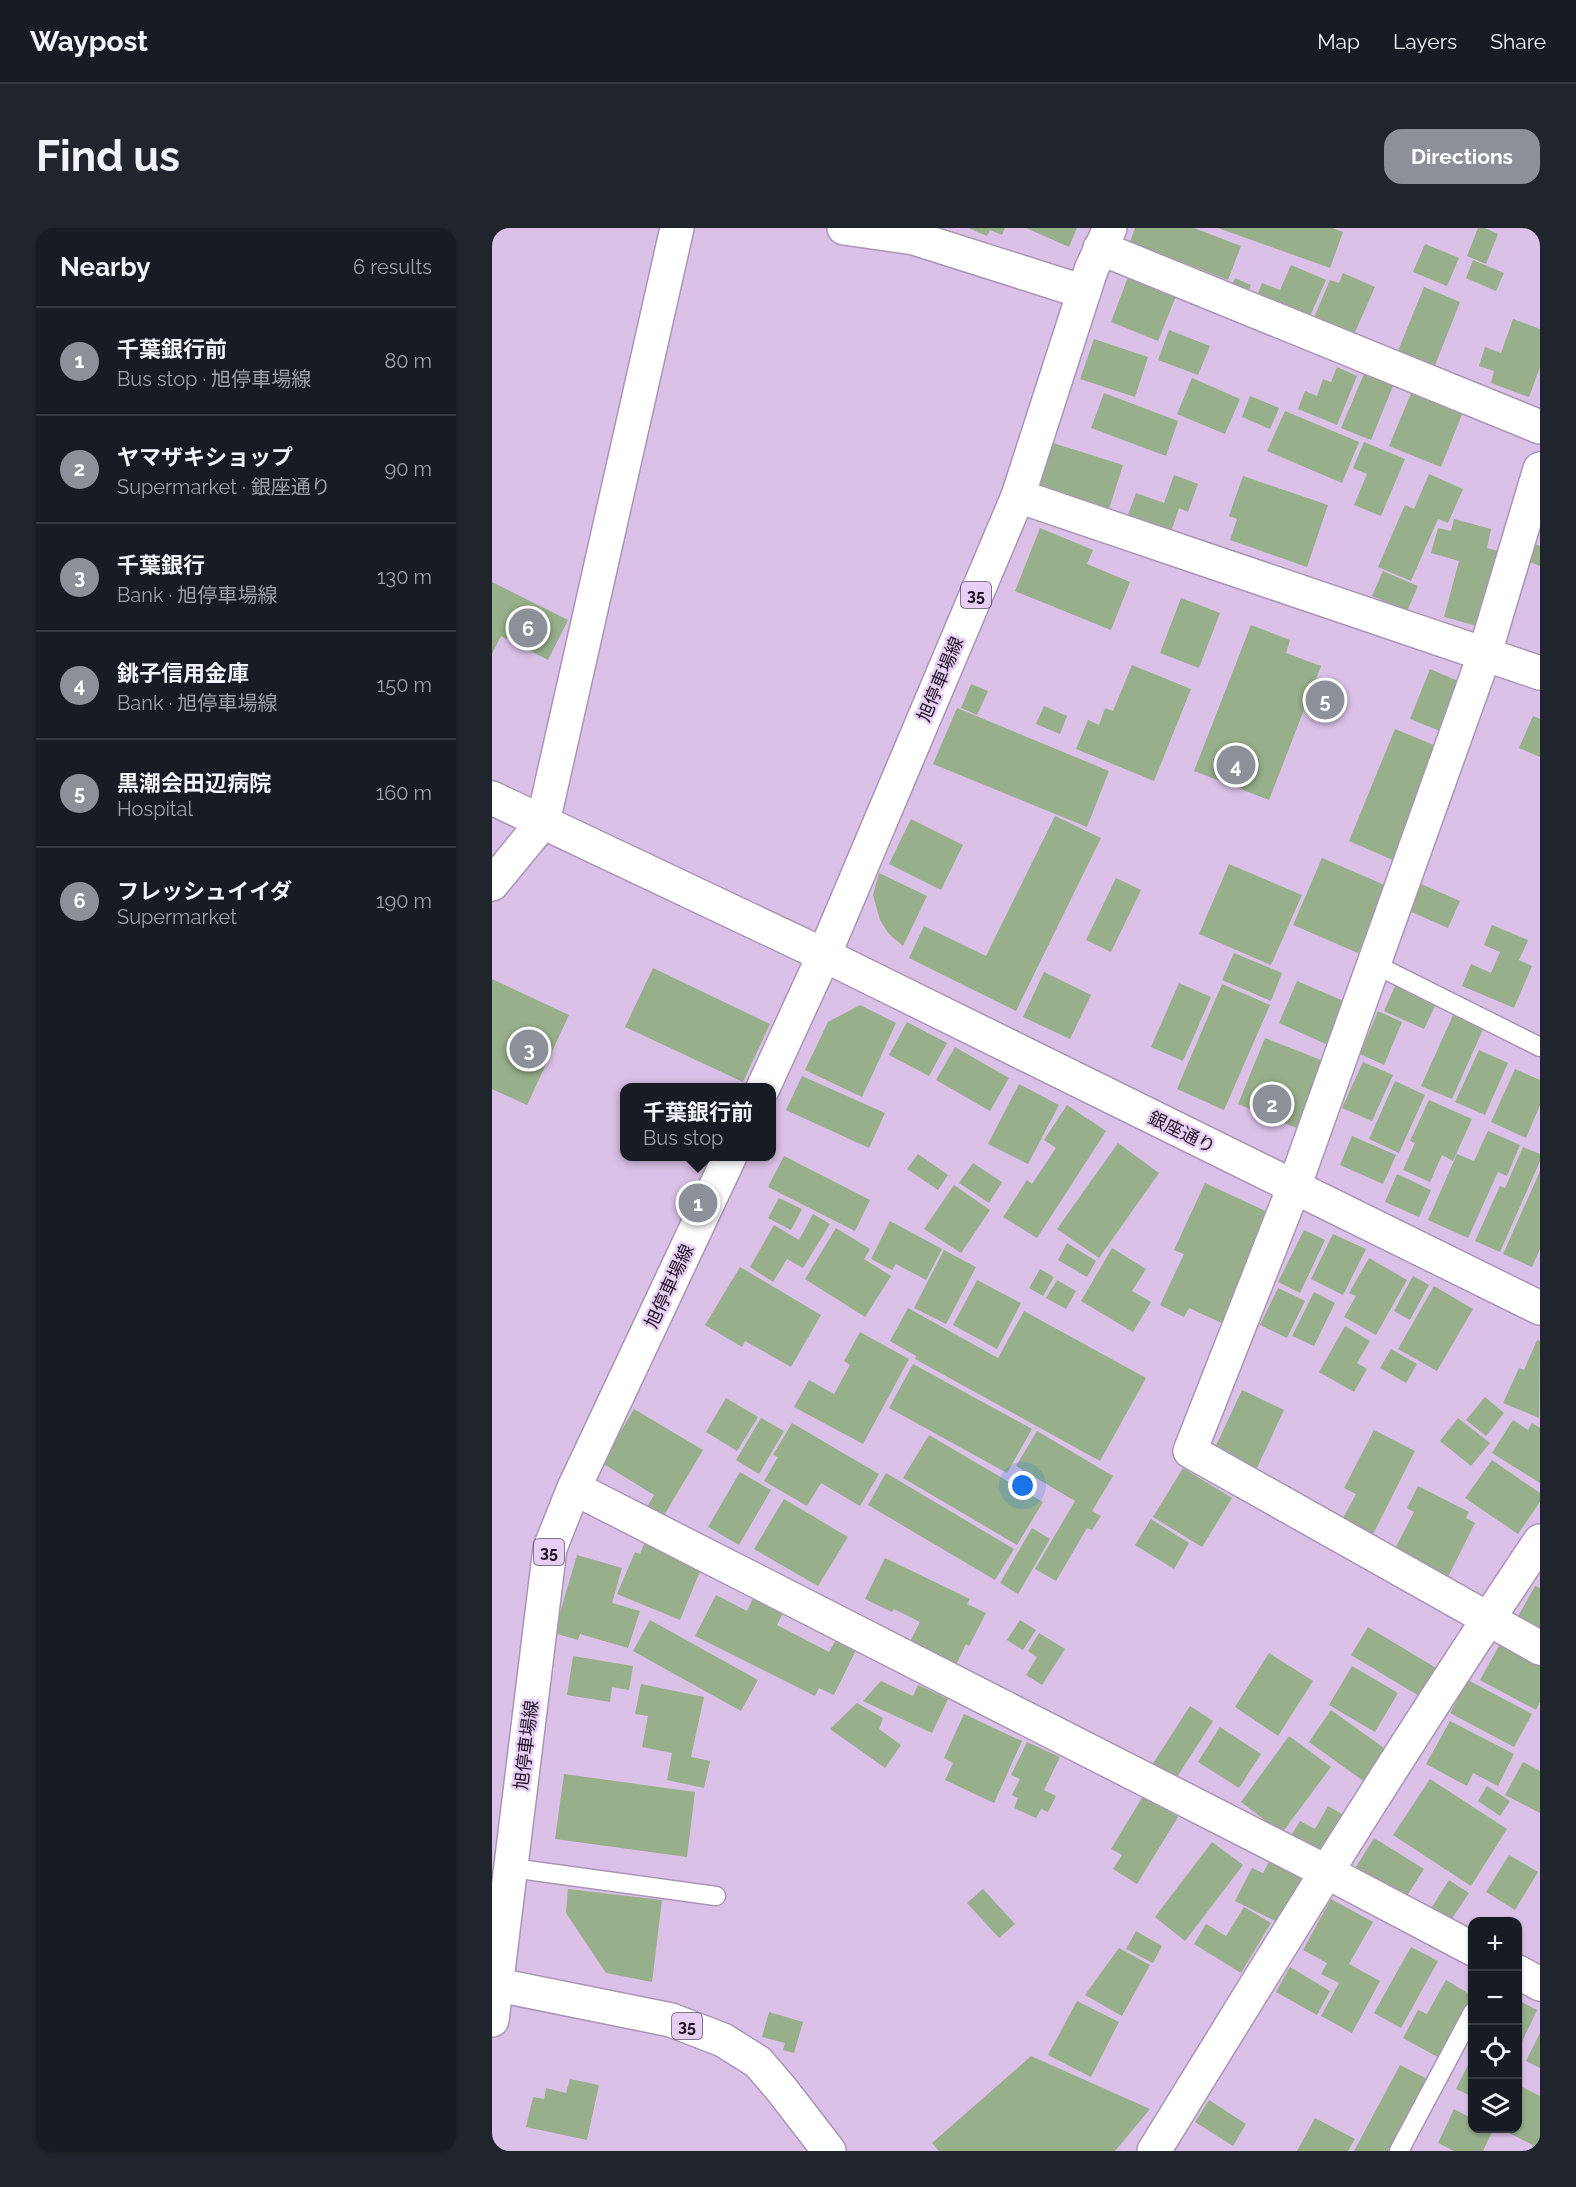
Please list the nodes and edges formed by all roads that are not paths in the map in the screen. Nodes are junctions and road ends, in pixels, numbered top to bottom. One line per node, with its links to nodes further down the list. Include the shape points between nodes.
1 (677, 228): 11 (street)
2 (844, 228): 4 (street, via 914,238)
3 (1105, 238): 4 (street, 旭停車場線 / 35); 5 (street)
4 (1084, 292): 7 (street, 旭停車場線 / 35)
5 (1540, 427)
6 (1540, 470): 8 (street)
7 (1018, 496): 8 (street); 13 (street, 旭停車場線 / 35)
8 (1484, 656): 9 (street); 14 (street)
9 (1540, 673)
10 (492, 798): 11 (street, 銀座通り)
11 (543, 822): 12 (street); 13 (street, 銀座通り)
12 (492, 884)
13 (824, 956): 16 (street, 旭停車場線 / 35); 18 (street, 銀座通り)
14 (1374, 963): 15 (lane); 18 (street)
15 (1540, 1047)
16 (765, 1083)
17 (728, 1161): 20 (street, 旭停車場線 / 35)
18 (1294, 1187): 19 (street, 銀座通り); 22 (street, via 1190,1451)
19 (1540, 1308)
20 (574, 1488): 24 (street, 旭停車場線 / 35, via 550,1548); 25 (street)
21 (1540, 1541): 22 (street)
22 (1488, 1619): 23 (street); 25 (street)
23 (1540, 1648)
24 (512, 1868): 26 (lane); 29 (street, 旭停車場線 / 35)
25 (1327, 1872): 27 (street); 34 (street)
26 (716, 1896)
27 (1468, 1946)
28 (1522, 1974): 30 (street)
29 (495, 1984): 31 (street, 旭停車場線); 33 (street, 35, via 671,2020 723,2040 758,2062)
30 (1540, 1984)
31 (492, 2020)
32 (1468, 2021): 35 (lane)
33 (829, 2151)
34 (1154, 2151)
35 (1399, 2151)

